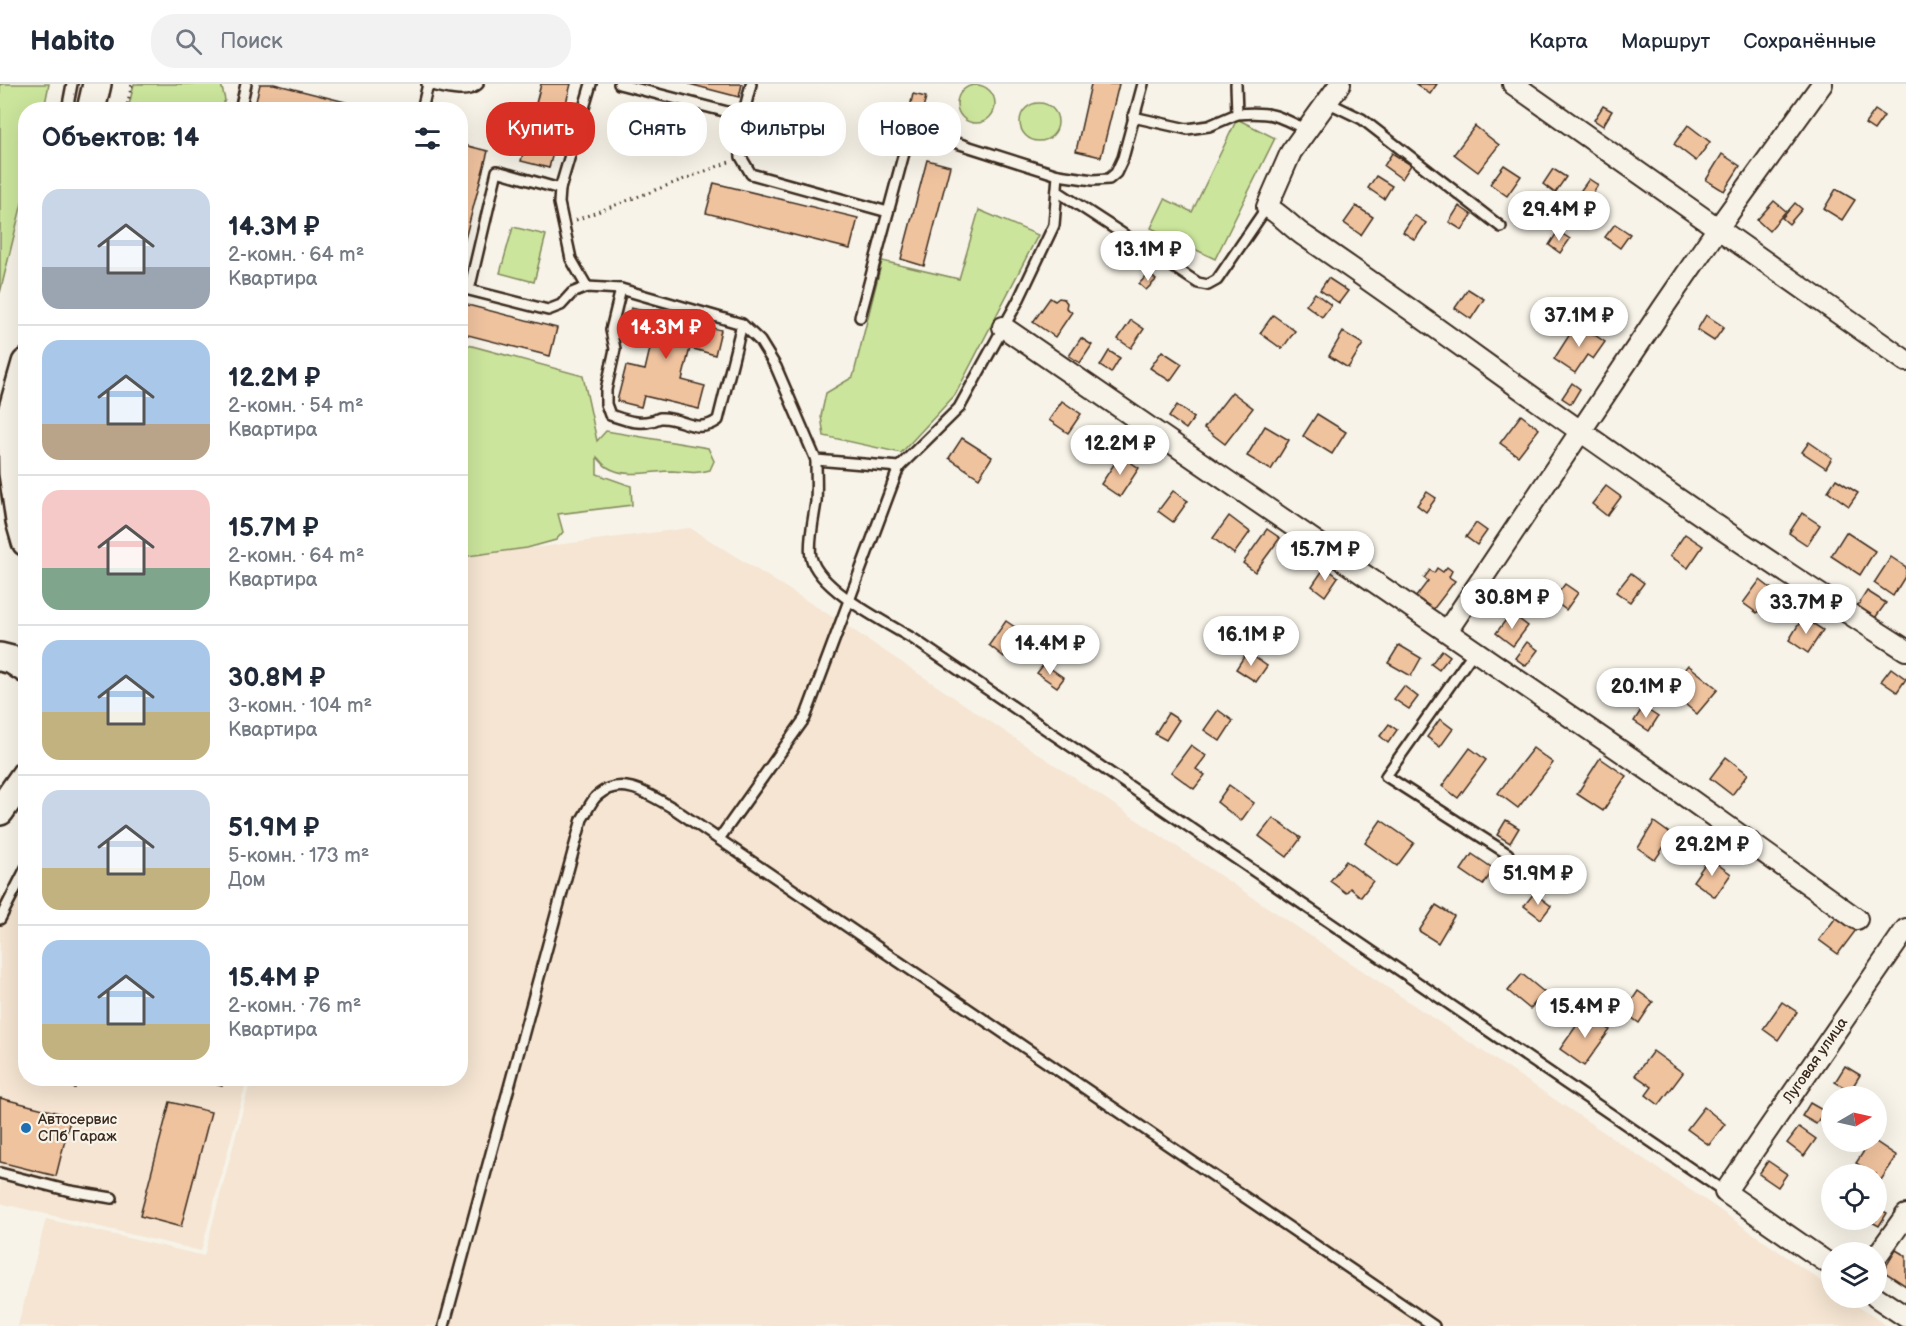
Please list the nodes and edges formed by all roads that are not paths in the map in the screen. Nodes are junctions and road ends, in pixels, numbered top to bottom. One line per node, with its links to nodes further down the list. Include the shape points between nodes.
1 (72, 84): 14 (lane)
2 (97, 84): 15 (main road)
3 (246, 84): 16 (lane)
4 (427, 84): 5 (lane, via 466,91); 17 (lane)
5 (478, 84)
6 (591, 84): 26 (lane)
7 (619, 84): 20 (lane)
8 (751, 84): 18 (lane)
9 (1143, 84): 22 (lane)
10 (1236, 84): 21 (lane)
11 (1340, 84): 19 (street)
12 (1513, 84): 31 (street)
13 (1822, 84): 31 (street)
14 (69, 102)
15 (93, 102)
16 (242, 102)
17 (424, 102)
18 (746, 102)
19 (1327, 102): 23 (street); 30 (lane, via 1362,119)
20 (719, 110)
21 (1237, 114): 22 (lane, via 1209,126 1187,129); 23 (lane, via 1261,112 1283,117)
22 (1133, 117): 25 (lane, via 1123,158 1109,179)
23 (1306, 130): 28 (street, via 1291,152)
24 (741, 156): 29 (lane, via 751,174)
25 (1058, 175): 27 (lane); 29 (lane, via 938,137 919,135 908,138)
26 (560, 189): 32 (lane, via 559,202 571,259); 32 (lane, via 497,171 469,290 548,310)
27 (1057, 191): 28 (lane, via 1198,283 1208,285 1217,280); 36 (lane, via 1054,225)
28 (1267, 207): 39 (street)
29 (888, 213): 34 (lane)
30 (1501, 226)
31 (1718, 228): 37 (street); 39 (street)
32 (587, 287): 33 (lane)
33 (621, 289): 35 (lane); 35 (lane, via 611,330 615,349 606,390 609,415 637,423 661,418 698,426 709,426 718,420)
34 (860, 317)
35 (742, 324): 41 (lane, via 760,341 776,368)
36 (1002, 327): 42 (lane, via 959,408); 45 (street)
37 (1906, 361)
38 (18, 392): 40 (main road)
39 (1580, 431): 45 (street); 47 (street)
40 (13, 457): 43 (main road)
41 (816, 460): 42 (lane); 44 (lane, via 811,557 829,585)
42 (899, 467): 44 (lane)
43 (18, 507)
44 (849, 600): 52 (lane, via 805,718); 59 (lane, via 924,646)
45 (1447, 631): 46 (street)
46 (1475, 650): 53 (lane, via 1386,776); 56 (street)
47 (1906, 650)
48 (0, 657): 49 (main road)
49 (18, 664)
50 (18, 785): 51 (main road)
51 (0, 811)
52 (719, 839): 66 (lane, via 640,790 616,786 597,795 582,819); 67 (lane)
53 (1508, 854)
54 (18, 884): 55 (lane)
55 (0, 919)
56 (1857, 919)
57 (1906, 929): 59 (street, Луговая улица)
58 (0, 1173): 60 (lane)
59 (1725, 1192): 63 (street)
60 (112, 1198)
61 (1906, 1215): 62 (street)
62 (1887, 1242)
63 (1821, 1258)
64 (1887, 1304): 65 (street)
65 (1906, 1317)
66 (444, 1326)
67 (1434, 1326)

